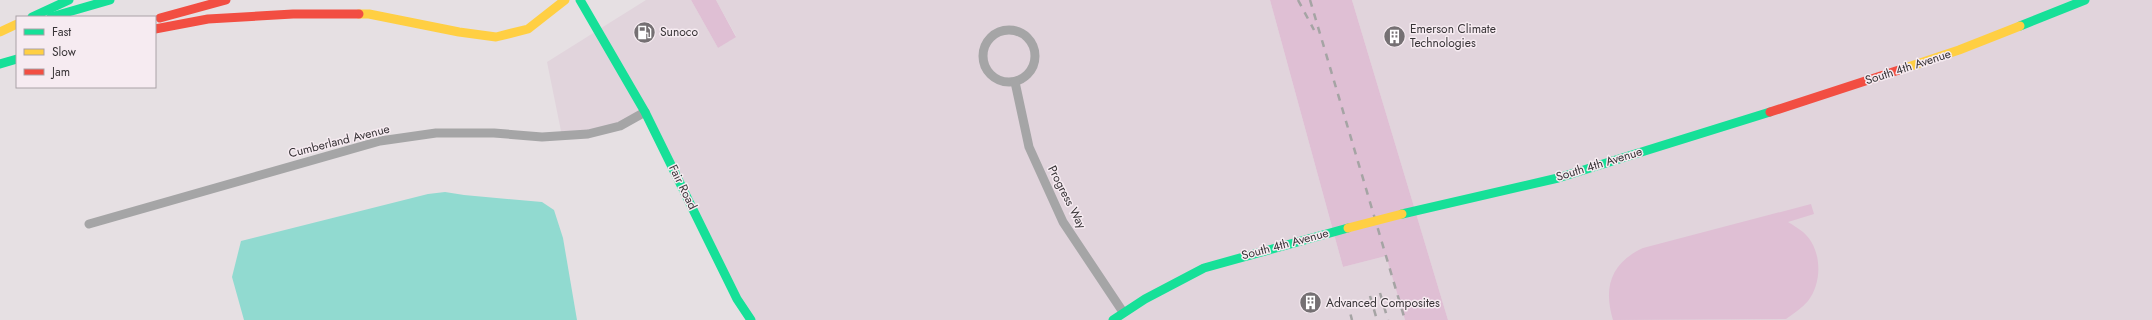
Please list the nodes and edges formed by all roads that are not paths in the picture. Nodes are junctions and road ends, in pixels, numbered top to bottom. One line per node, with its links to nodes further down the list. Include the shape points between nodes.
1 (69, 0): 8 (main road)
2 (110, 0): 9 (main road)
3 (226, 0): 10 (main road)
4 (565, 0): 12 (main road, via 528,29 496,37 369,14 293,14 208,19)
5 (568, 0): 14 (main road, Fair Road)
6 (580, 0): 14 (main road, Fair Road)
7 (2085, 0): 20 (main road, South 4th Avenue, bridge, via 1959,50 1558,178 1402,214 1204,268)
8 (34, 16)
9 (54, 16)
10 (156, 20)
11 (16, 25): 13 (main road)
12 (156, 29)
13 (0, 32)
14 (613, 56): 18 (main road, Fair Road)
15 (16, 59): 16 (main road)
16 (0, 64)
17 (1015, 82): 17 (street, via 1023,78 1034,65 1034,48 1021,33 1002,31 995,34 984,47 984,65 996,79); 20 (street, Progress Way, via 1029,147 1064,222)
18 (645, 112): 19 (street, Cumberland Avenue, via 620,126 588,134 542,137 494,133 436,133 380,141); 21 (main road, Fair Road, via 737,299)
19 (89, 224)
20 (1123, 312): 22 (main road, South 4th Avenue)
21 (751, 320)
22 (1113, 320)

